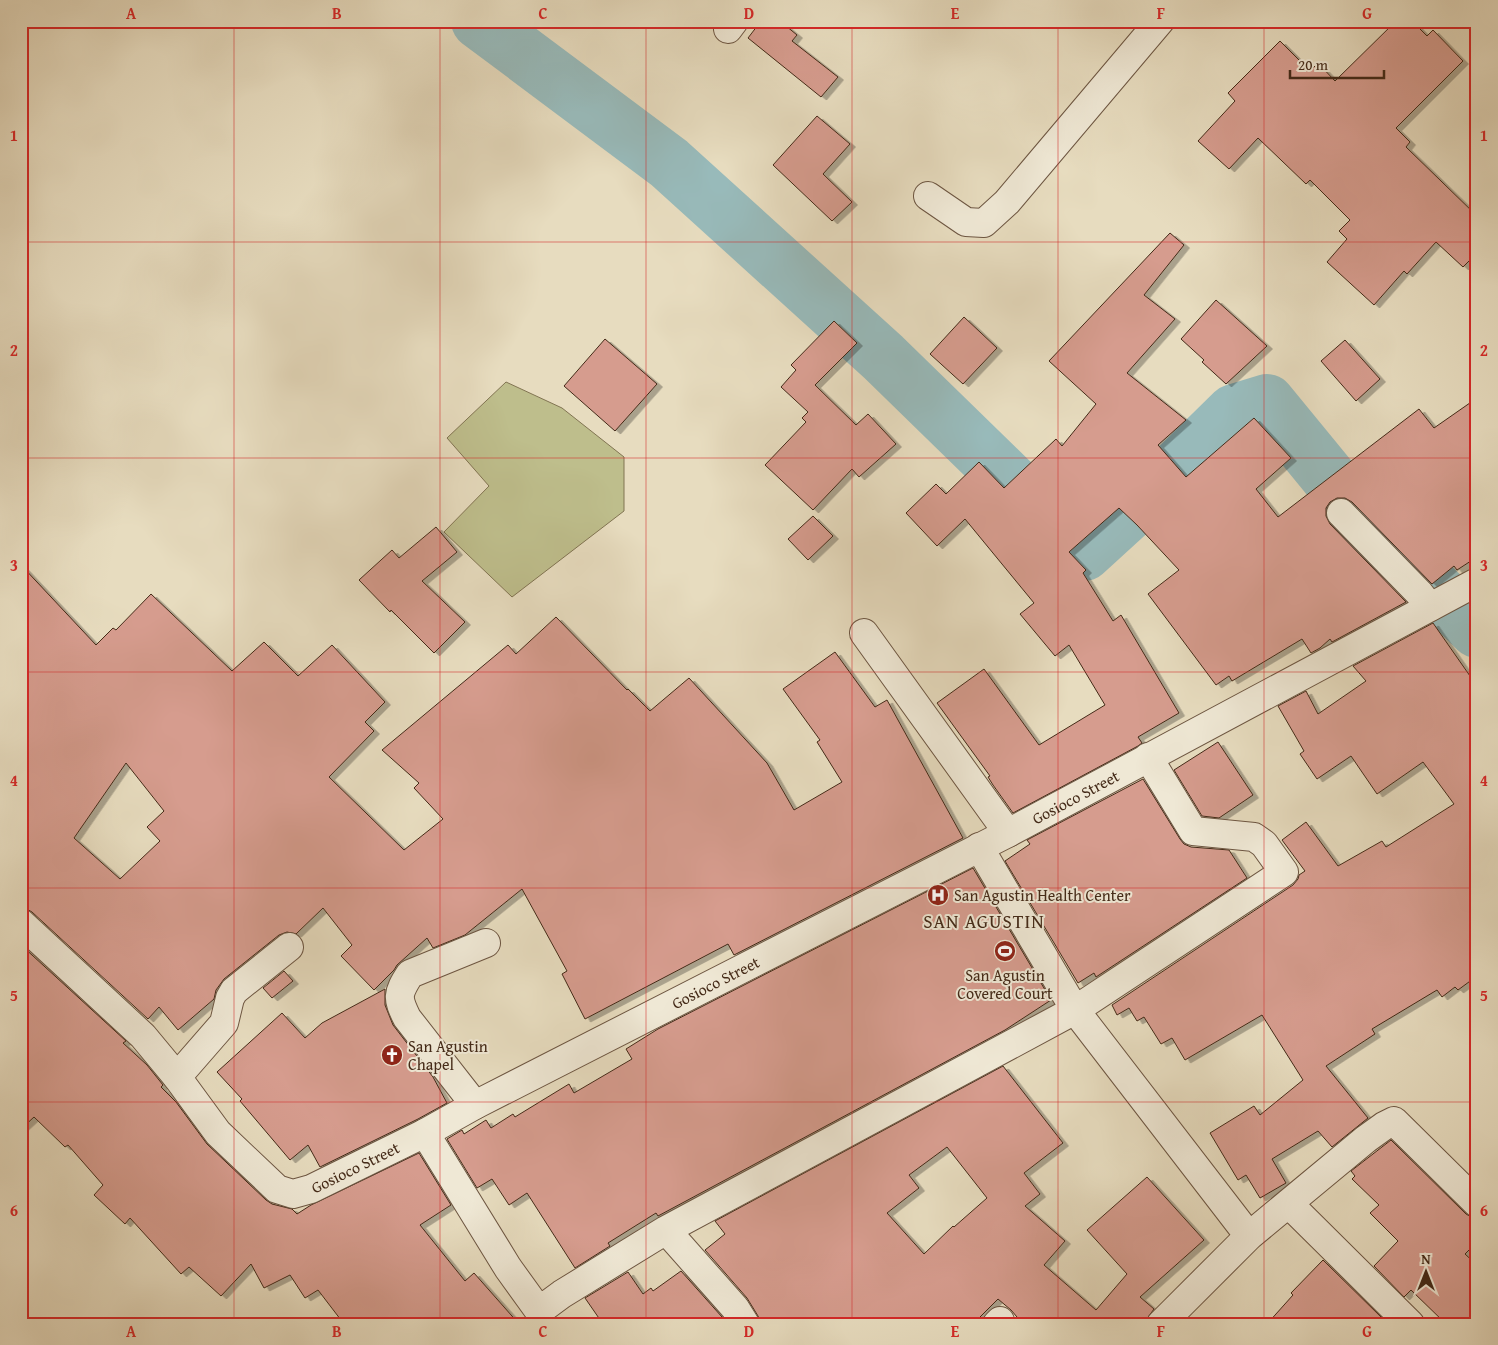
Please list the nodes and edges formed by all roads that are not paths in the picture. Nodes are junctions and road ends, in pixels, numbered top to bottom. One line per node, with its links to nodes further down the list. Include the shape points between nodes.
1 (1160, 21): 2 (street, via 1007,202 984,223 966,222)
2 (928, 196)
3 (1341, 513): 4 (street, via 1419,593)
4 (1449, 597): 6 (street, Gosioco Street)
5 (864, 633): 7 (street)
6 (1148, 758): 7 (street, Gosioco Street); 12 (street, via 1193,831 1254,837 1264,844 1284,872)
7 (1008, 833): 8 (street, Gosioco Street)
8 (979, 847): 12 (street); 14 (street, Gosioco Street)
9 (21, 923): 13 (street, Gosioco Street, via 143,1036)
10 (486, 943): 14 (street, via 410,974 403,984 399,1002 407,1018)
11 (289, 947): 13 (street, via 234,991 224,1023)
12 (1075, 1010): 18 (street); 19 (street)
13 (177, 1077): 15 (street, Gosioco Street, via 218,1133 277,1189 292,1194 311,1189)
14 (475, 1105): 15 (street, Gosioco Street)
15 (425, 1133): 20 (street, via 508,1268)
16 (1477, 1203): 17 (street, via 1394,1121 1366,1139)
17 (1289, 1204): 19 (street); 23 (street)
18 (666, 1230): 20 (street, via 562,1294); 21 (street, via 735,1308)
19 (1249, 1236): 22 (street)
20 (545, 1317)
21 (745, 1324)
22 (1161, 1324)
23 (1410, 1324)

